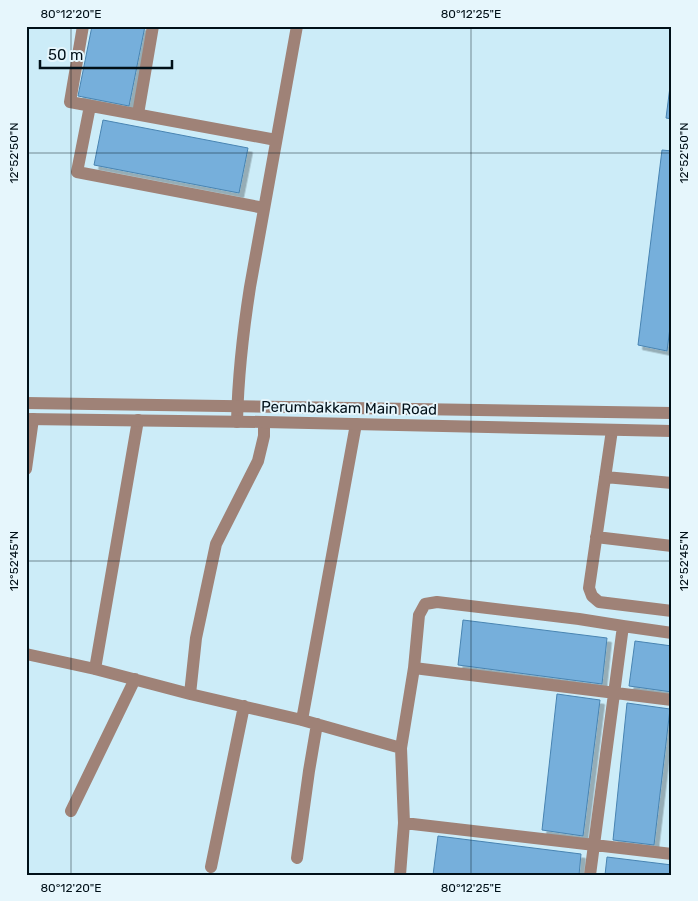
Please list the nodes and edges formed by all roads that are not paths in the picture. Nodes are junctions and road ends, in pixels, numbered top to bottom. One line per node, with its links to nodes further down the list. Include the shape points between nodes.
1 (83, 26): 4 (street, via 70,102)
2 (153, 26): 5 (street)
3 (297, 26): 6 (street)
4 (90, 106): 5 (street); 7 (street, via 77,172)
5 (138, 114): 6 (street)
6 (276, 140): 7 (street)
7 (264, 208): 9 (street, via 244,327)
8 (26, 403): 9 (street, Perumbakkam Main Road)
9 (238, 406): 10 (street, Perumbakkam Main Road); 13 (street)
10 (672, 413)
11 (30, 419): 12 (street, Perumbakkam Main Road); 18 (street)
12 (138, 420): 13 (street, Perumbakkam Main Road); 28 (street)
13 (238, 422): 14 (street, Perumbakkam Main Road)
14 (264, 422): 15 (street, Perumbakkam Main Road); 31 (street, via 258,462 216,544 196,638)
15 (356, 424): 16 (street, Perumbakkam Main Road); 34 (street)
16 (612, 430): 17 (street, Perumbakkam Main Road); 19 (street)
17 (672, 432)
18 (26, 469)
19 (605, 477): 20 (street); 21 (street)
20 (672, 483)
21 (596, 537): 22 (street); 23 (street, via 589,588 592,596 599,602)
22 (672, 546)
23 (672, 611)
24 (623, 626): 25 (street); 27 (street, via 437,602 425,604 419,615); 30 (street)
25 (672, 633)
26 (26, 654): 28 (street)
27 (414, 668): 30 (street); 36 (street)
28 (95, 669): 29 (street)
29 (135, 679): 31 (street); 37 (street)
30 (614, 692): 32 (street); 39 (street)
31 (190, 694): 33 (street)
32 (672, 700)
33 (244, 706): 34 (street); 42 (street)
34 (302, 720): 35 (street)
35 (317, 724): 36 (street); 41 (street)
36 (401, 748): 38 (street)
37 (71, 812)
38 (404, 823): 39 (street); 43 (street)
39 (594, 845): 40 (street); 44 (street)
40 (672, 854)
41 (297, 858)
42 (211, 867)
43 (400, 875)
44 (590, 875)

